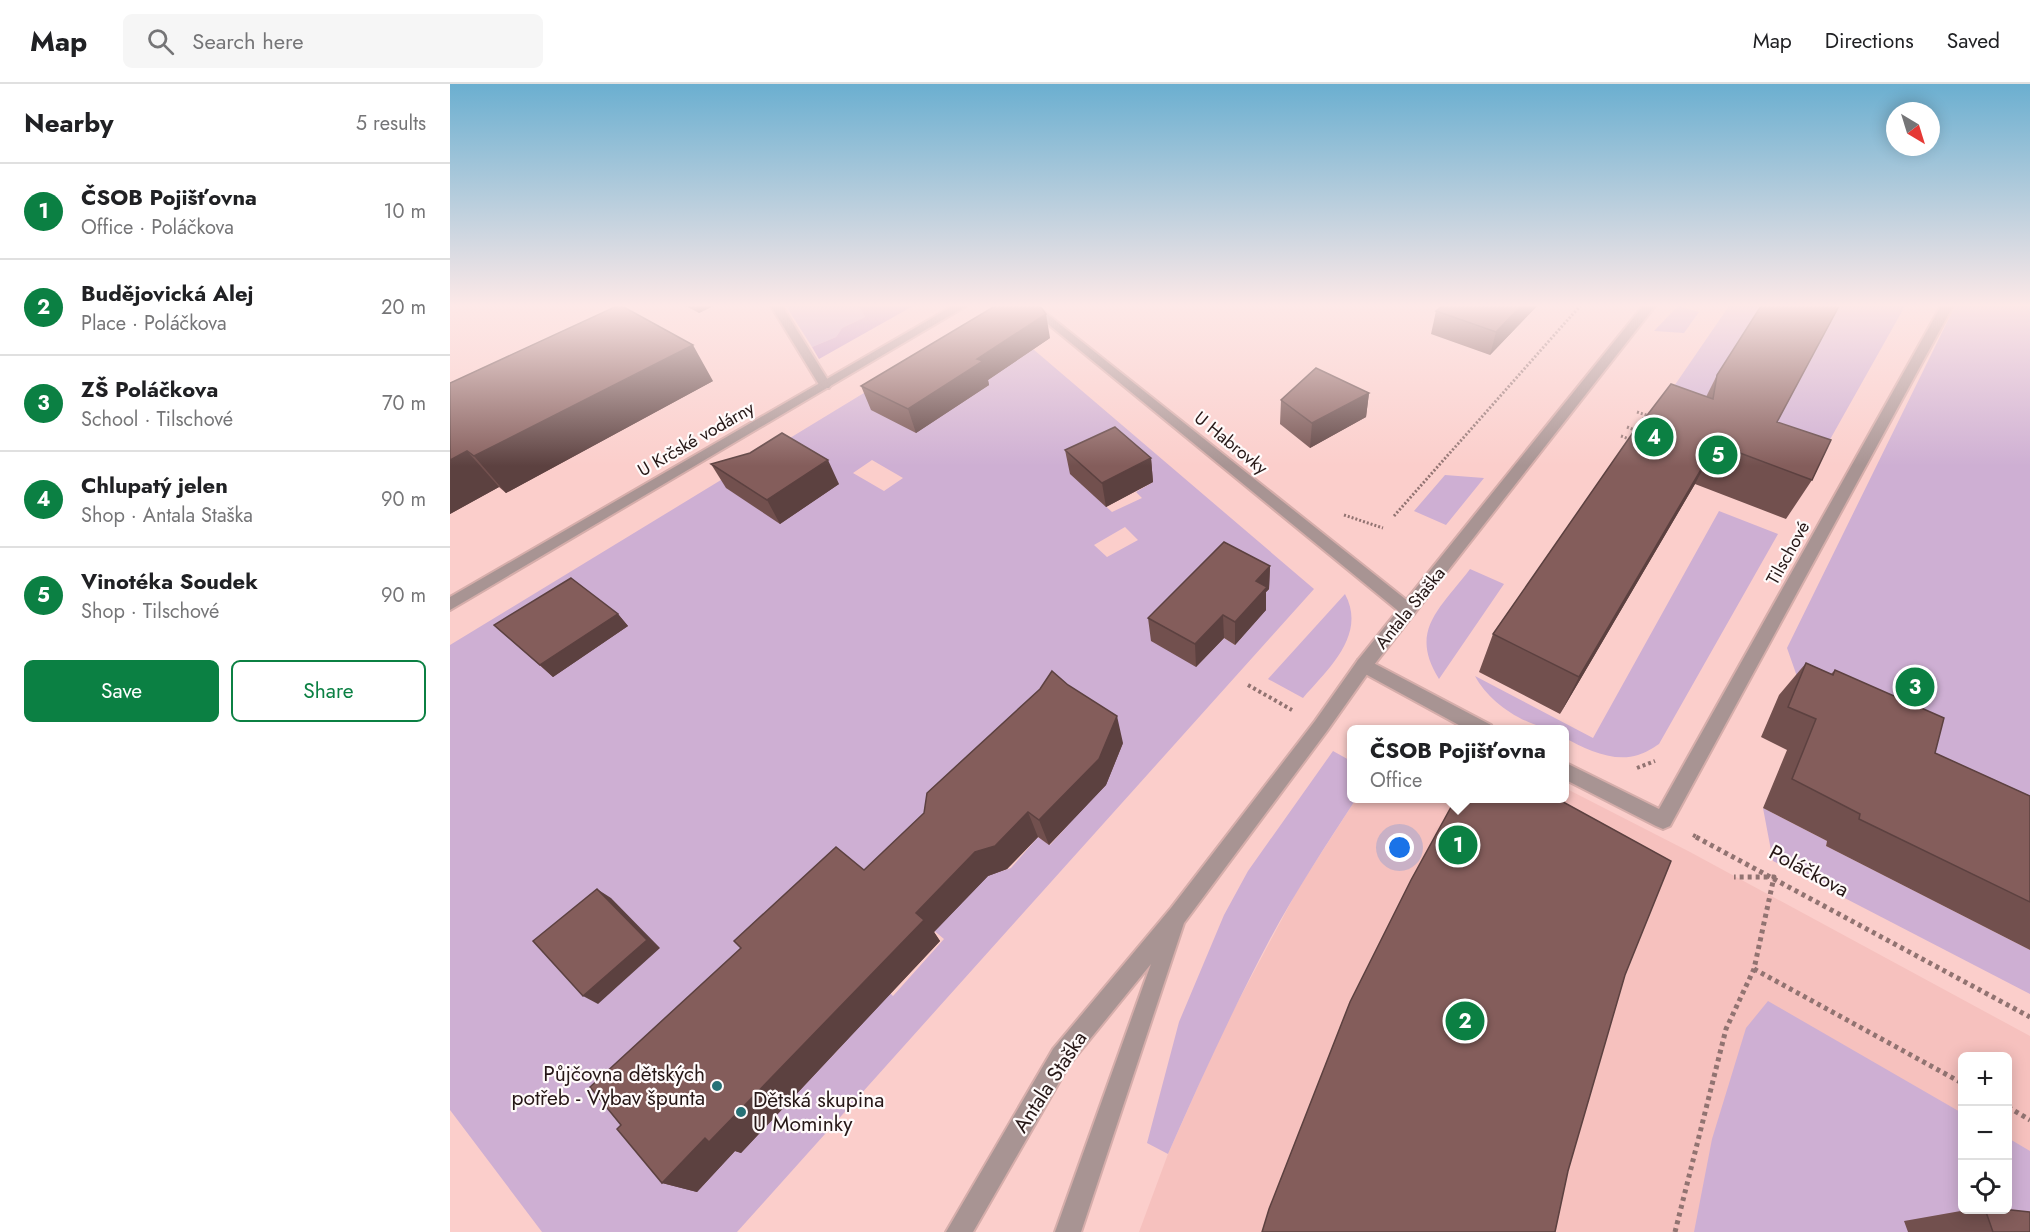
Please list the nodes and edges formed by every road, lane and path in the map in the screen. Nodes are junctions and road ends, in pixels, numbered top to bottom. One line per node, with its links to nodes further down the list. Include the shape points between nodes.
1 (810, 360): 7 (street)
2 (868, 360): 7 (street, U Krčské vodárny)
3 (1097, 360): 16 (street, U Habrovky)
4 (1533, 360): 14 (path)
5 (1607, 360): 16 (street, Antala Staška)
6 (1917, 360): 22 (street, Tilschové)
7 (825, 385): 15 (street, U Krčské vodárny)
8 (1637, 412): 9 (path)
9 (1659, 420)
10 (1627, 427): 11 (path)
11 (1645, 434)
12 (1620, 436): 13 (path)
13 (1639, 443)
14 (1394, 516)
15 (450, 604)
16 (1408, 610): 17 (street, Antala Staška)
17 (1364, 665): 20 (street); 25 (street, Antala Staška)
18 (1248, 685): 19 (path)
19 (1296, 712)
20 (1477, 725)
21 (1569, 773): 22 (street)
22 (1663, 820): 24 (path, Poláčkova)
23 (1734, 877): 24 (path)
24 (1774, 877): 26 (path); 27 (path, Poláčkova)
25 (1178, 915): 31 (street, Antala Staška, via 1061,1057); 32 (street, Antala Staška)
26 (1754, 969): 28 (path); 33 (path, via 1725,1029)
27 (2030, 1017)
28 (1958, 1081)
29 (2012, 1110): 30 (path)
30 (2030, 1120)
31 (959, 1232)
32 (1068, 1232)
33 (1675, 1232)

